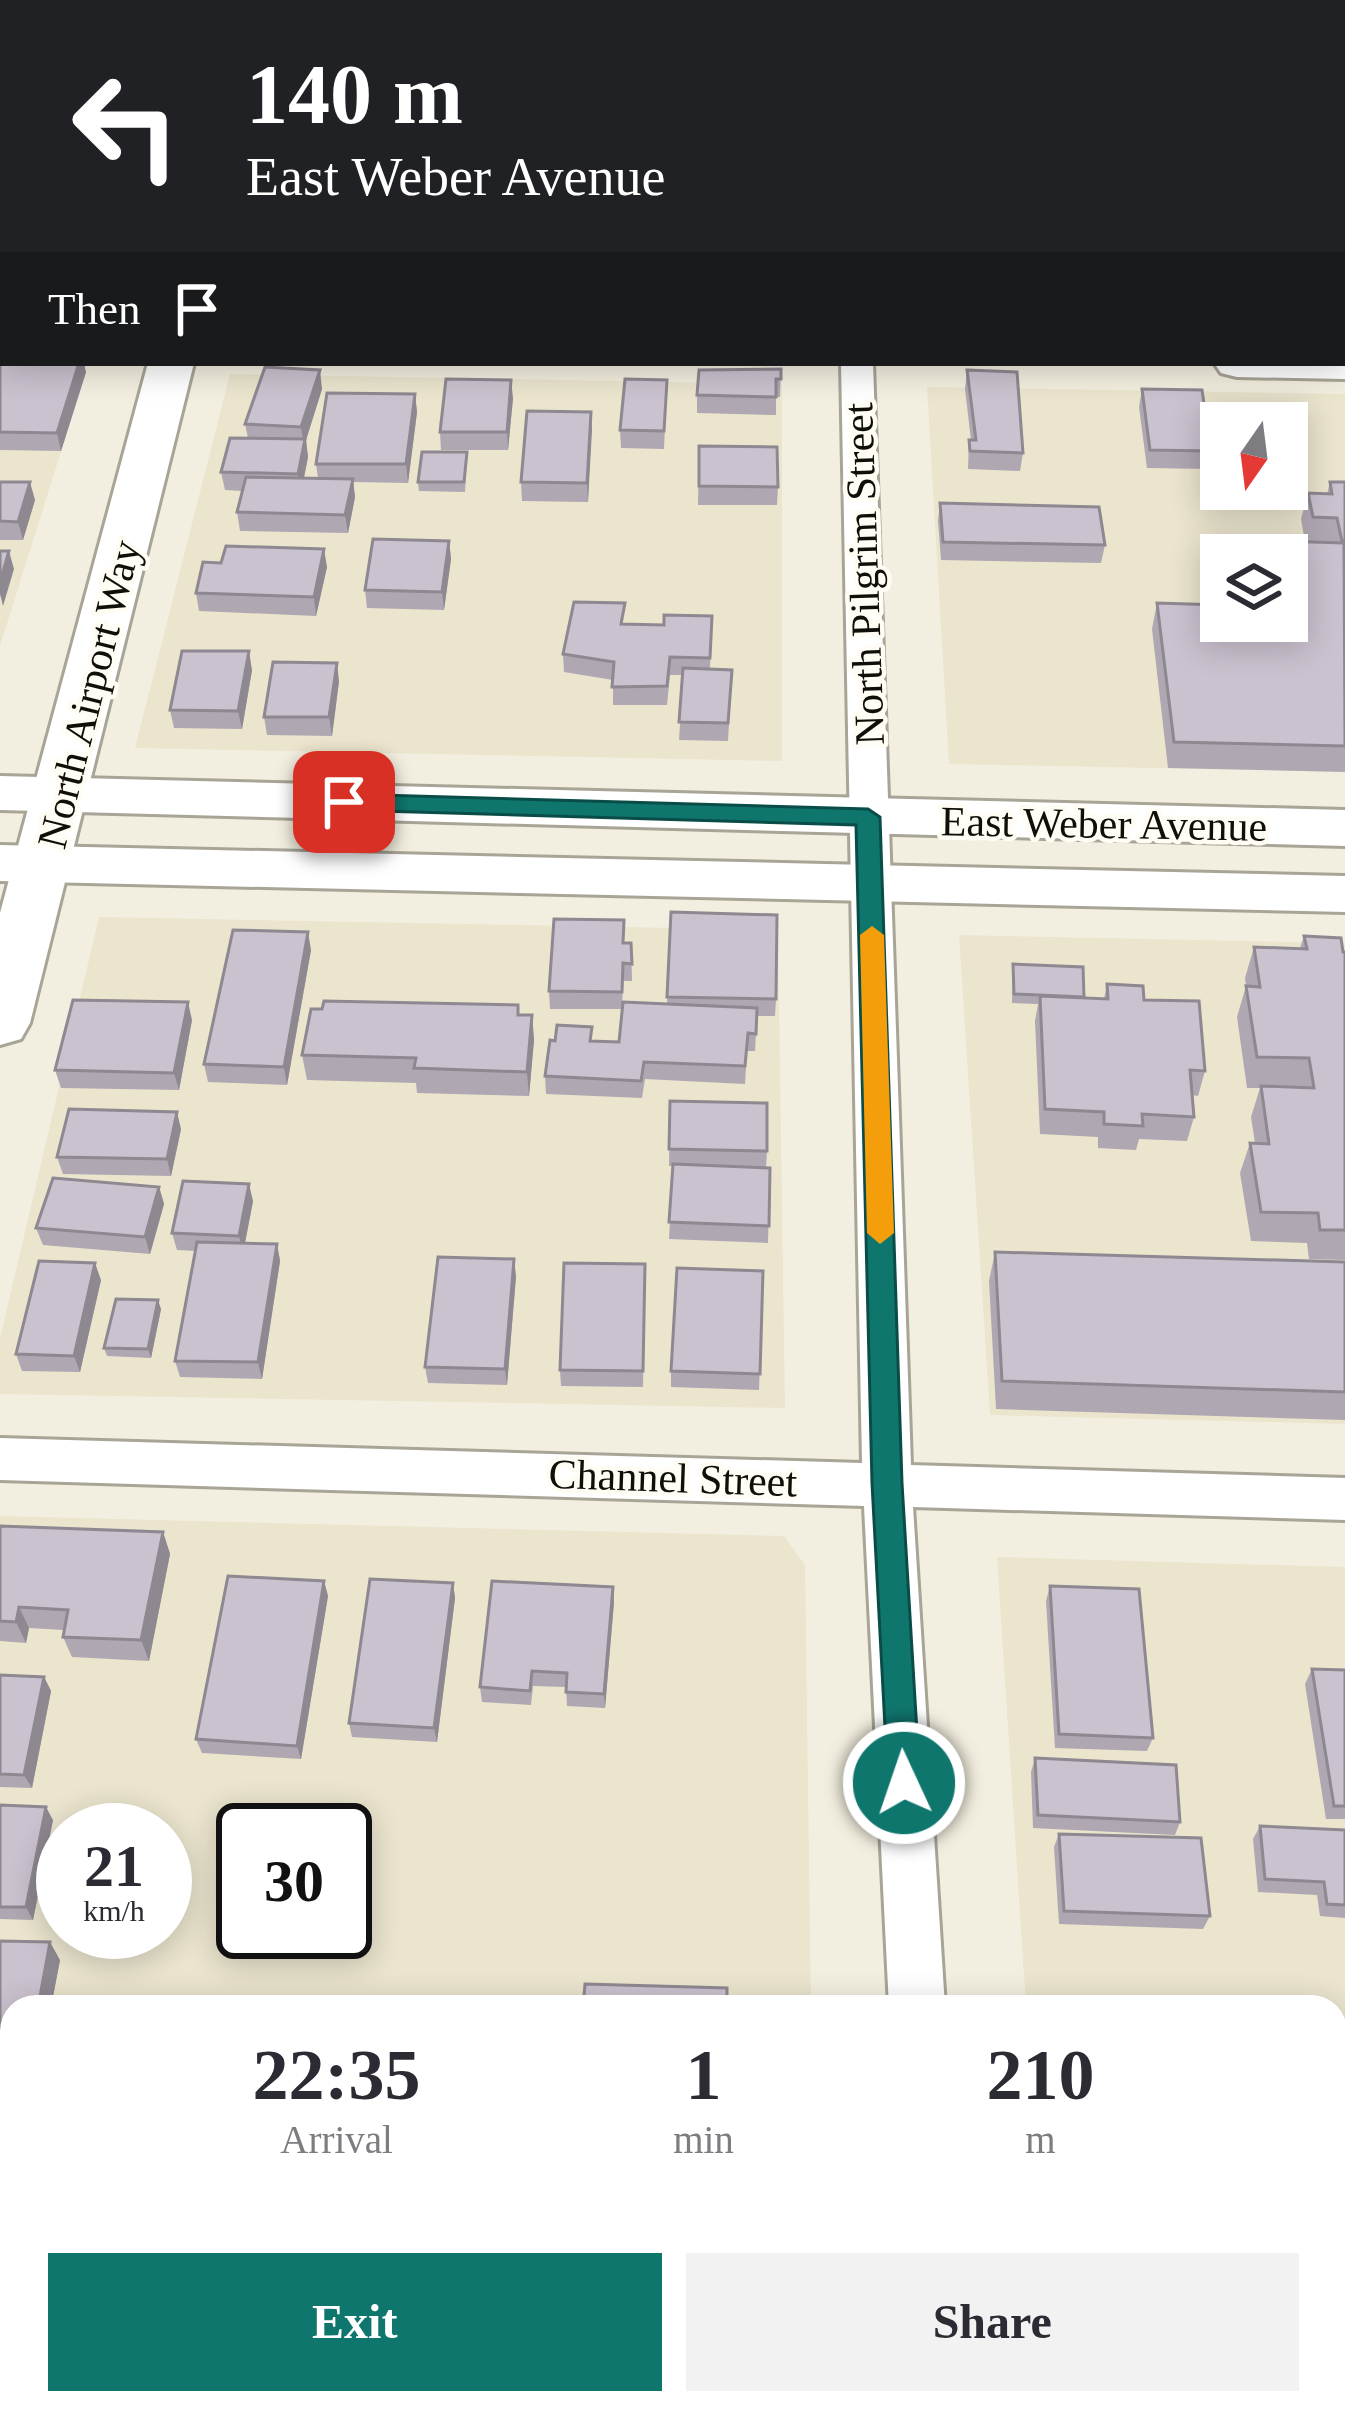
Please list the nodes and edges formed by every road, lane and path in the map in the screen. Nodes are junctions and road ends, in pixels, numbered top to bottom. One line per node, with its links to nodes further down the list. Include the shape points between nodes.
1 (170, 366): 4 (main road, North Airport Way)
2 (857, 366): 5 (street, North Pilgrim Street)
3 (0, 793): 4 (street, East Weber Avenue)
4 (63, 794): 5 (street, East Weber Avenue); 7 (main road, North Airport Way)
5 (868, 817): 6 (street, East Weber Avenue); 8 (street, North Pilgrim Street)
6 (1345, 828)
7 (22, 864): 8 (street, East Weber Avenue); 10 (main road, North Airport Way)
8 (868, 882): 9 (street, East Weber Avenue); 12 (street, North Pilgrim Street)
9 (1345, 894)
10 (0, 1023)
11 (0, 1459): 12 (street, Channel Street)
12 (887, 1483): 13 (street, Channel Street); 14 (street, North Pilgrim Street)
13 (1345, 1499)
14 (916, 1995)

